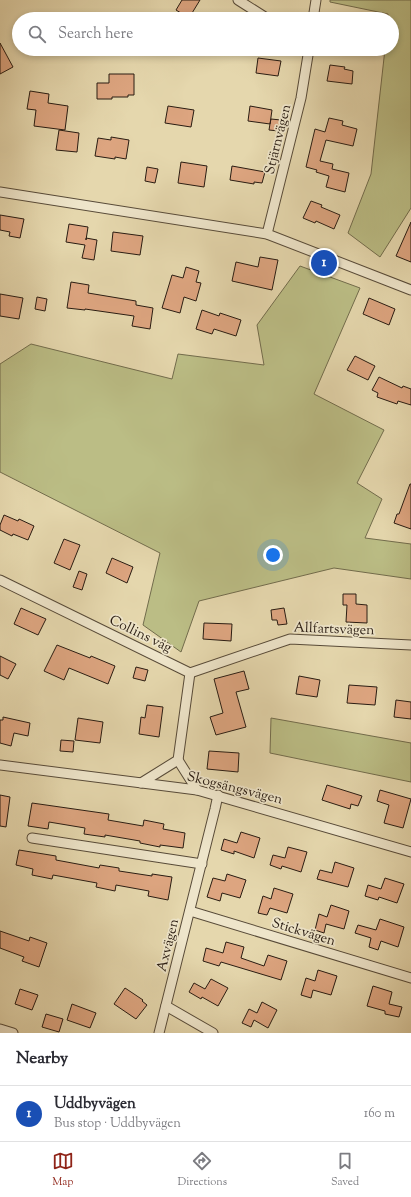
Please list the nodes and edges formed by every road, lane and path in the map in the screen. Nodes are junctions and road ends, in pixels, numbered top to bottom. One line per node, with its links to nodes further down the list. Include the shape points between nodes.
1 (238, 0): 3 (street)
2 (316, 0): 4 (street)
3 (257, 12)
4 (314, 12)
5 (308, 56): 7 (street, Stjärnvägen, via 301,98)
6 (0, 192): 7 (street)
7 (267, 234): 8 (street)
8 (411, 290)
9 (0, 580): 11 (street, Collins väg)
10 (411, 645): 11 (street, Allfartsvägen, via 290,639)
11 (190, 673): 12 (street)
12 (178, 760): 14 (street); 15 (street)
13 (0, 765): 14 (street, Skogsängsvägen)
14 (141, 783): 15 (street, Skogsängsvägen)
15 (197, 790): 16 (street, Skogsängsvägen)
16 (218, 795): 18 (street, Skogsängsvägen); 19 (street, Axvägen)
17 (32, 838): 19 (street)
18 (411, 852)
19 (202, 864): 20 (street, Axvägen)
20 (190, 911): 21 (street, Stickvägen); 22 (street, Axvägen)
21 (411, 978)
22 (166, 1006): 25 (street, Axvägen); 26 (street)
23 (0, 1029): 24 (street)
24 (13, 1033)
25 (160, 1033)
26 (213, 1033)

